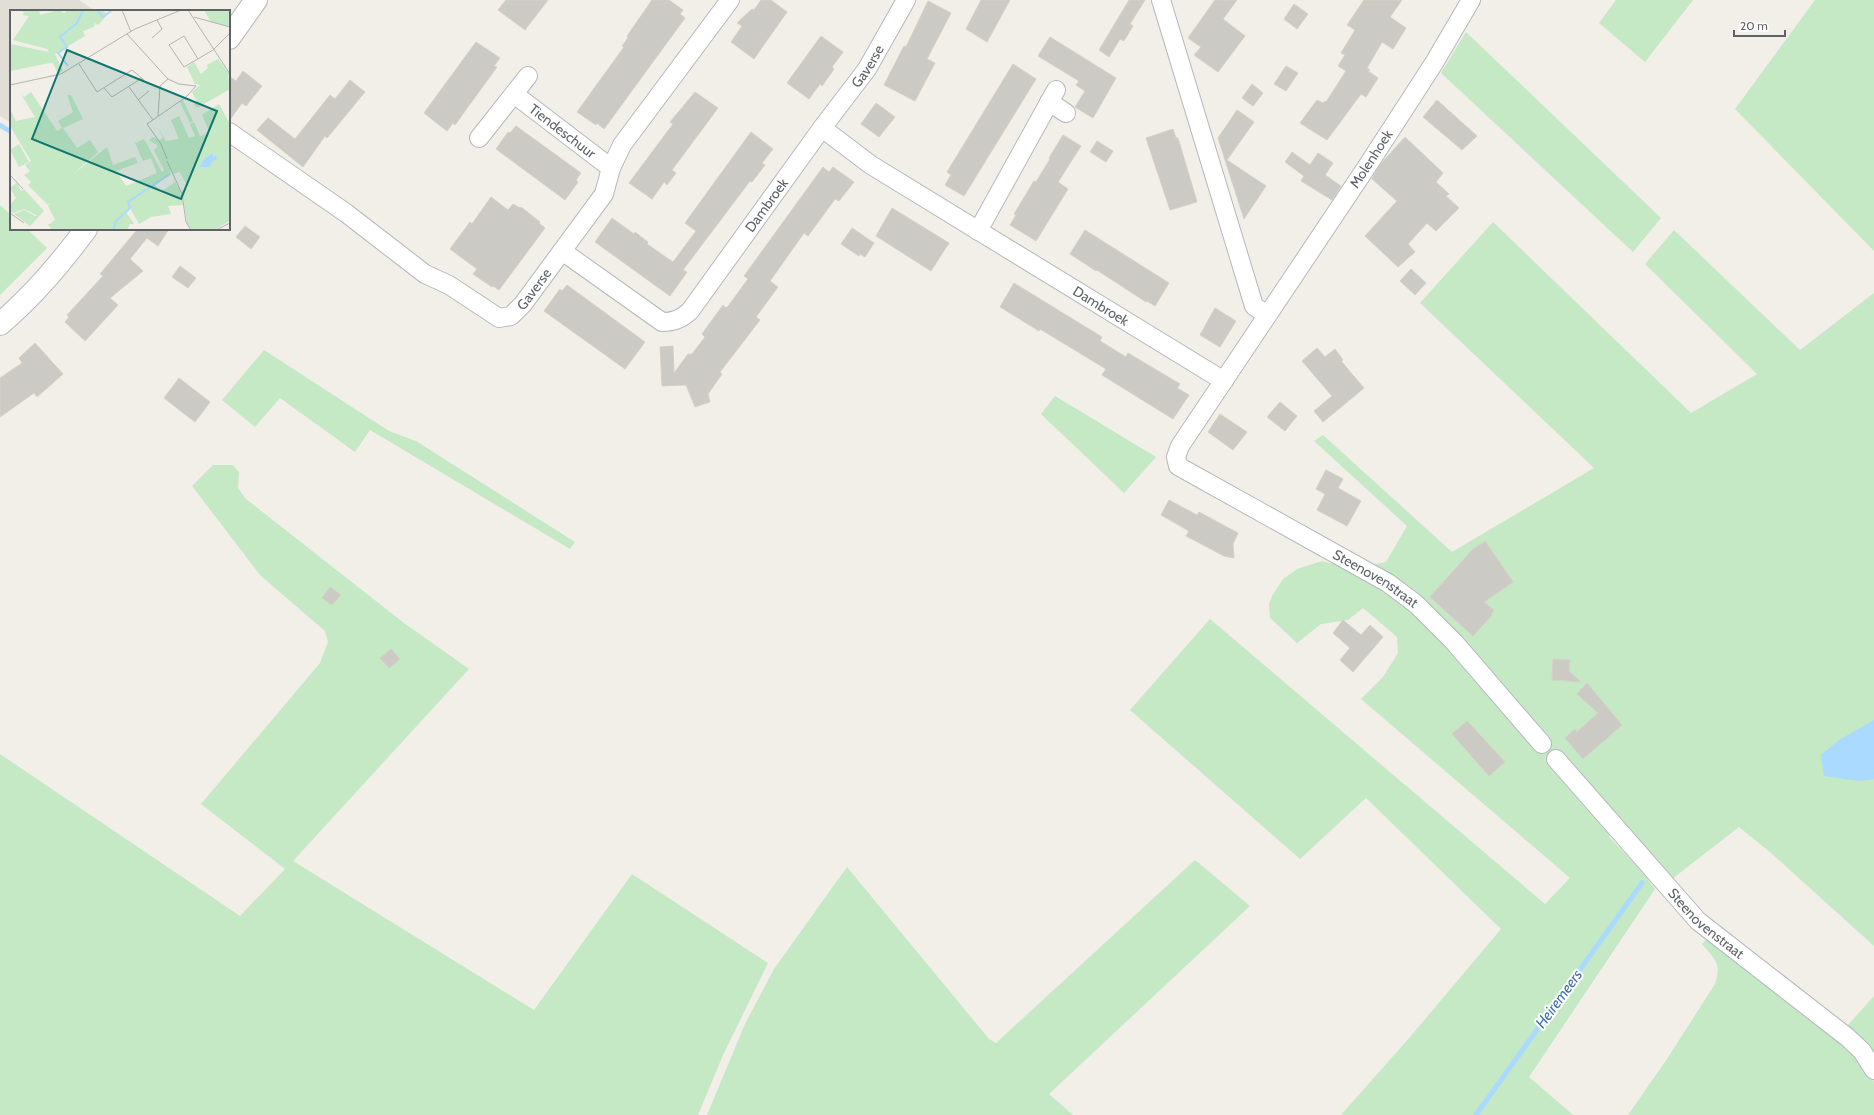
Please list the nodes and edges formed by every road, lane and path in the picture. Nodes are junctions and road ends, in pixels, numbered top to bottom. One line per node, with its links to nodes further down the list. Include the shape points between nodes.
1 (256, 0): 6 (street)
2 (730, 0): 13 (street, Gaverse, via 622,145)
3 (906, 0): 10 (street, Gaverse, via 867,69)
4 (1161, 0): 17 (street, via 1254,306)
5 (1472, 0): 17 (street, Molenhoek, via 1370,162)
6 (230, 37)
7 (528, 76): 8 (street, Tiendeschuur)
8 (514, 94): 12 (street, Tiendeschuur); 13 (street, Tiendeschuur)
9 (1066, 113): 15 (street, via 1053,96)
10 (822, 128): 15 (street, Dambroek, via 871,165); 16 (street, Dambroek, via 690,311 682,318 662,322)
11 (230, 133): 16 (street, Gaverse, via 346,213 425,274 448,285 498,318 511,316 523,304)
12 (479, 138)
13 (610, 168): 16 (street, Gaverse, via 604,194)
14 (85, 230): 18 (street, via 36,290)
15 (978, 231): 19 (street, Dambroek)
16 (562, 252)
17 (1267, 315): 19 (street, Molenhoek)
18 (0, 324)
19 (1224, 381): 20 (street, Molenhoek, via 1180,446)
20 (1176, 457): 21 (street, Steenovenstraat, via 1178,466 1388,583 1416,604 1454,642)
21 (1542, 744)
22 (1556, 759): 23 (street, Steenovenstraat, via 1698,921 1847,1037 1862,1051)
23 (1874, 1070)

